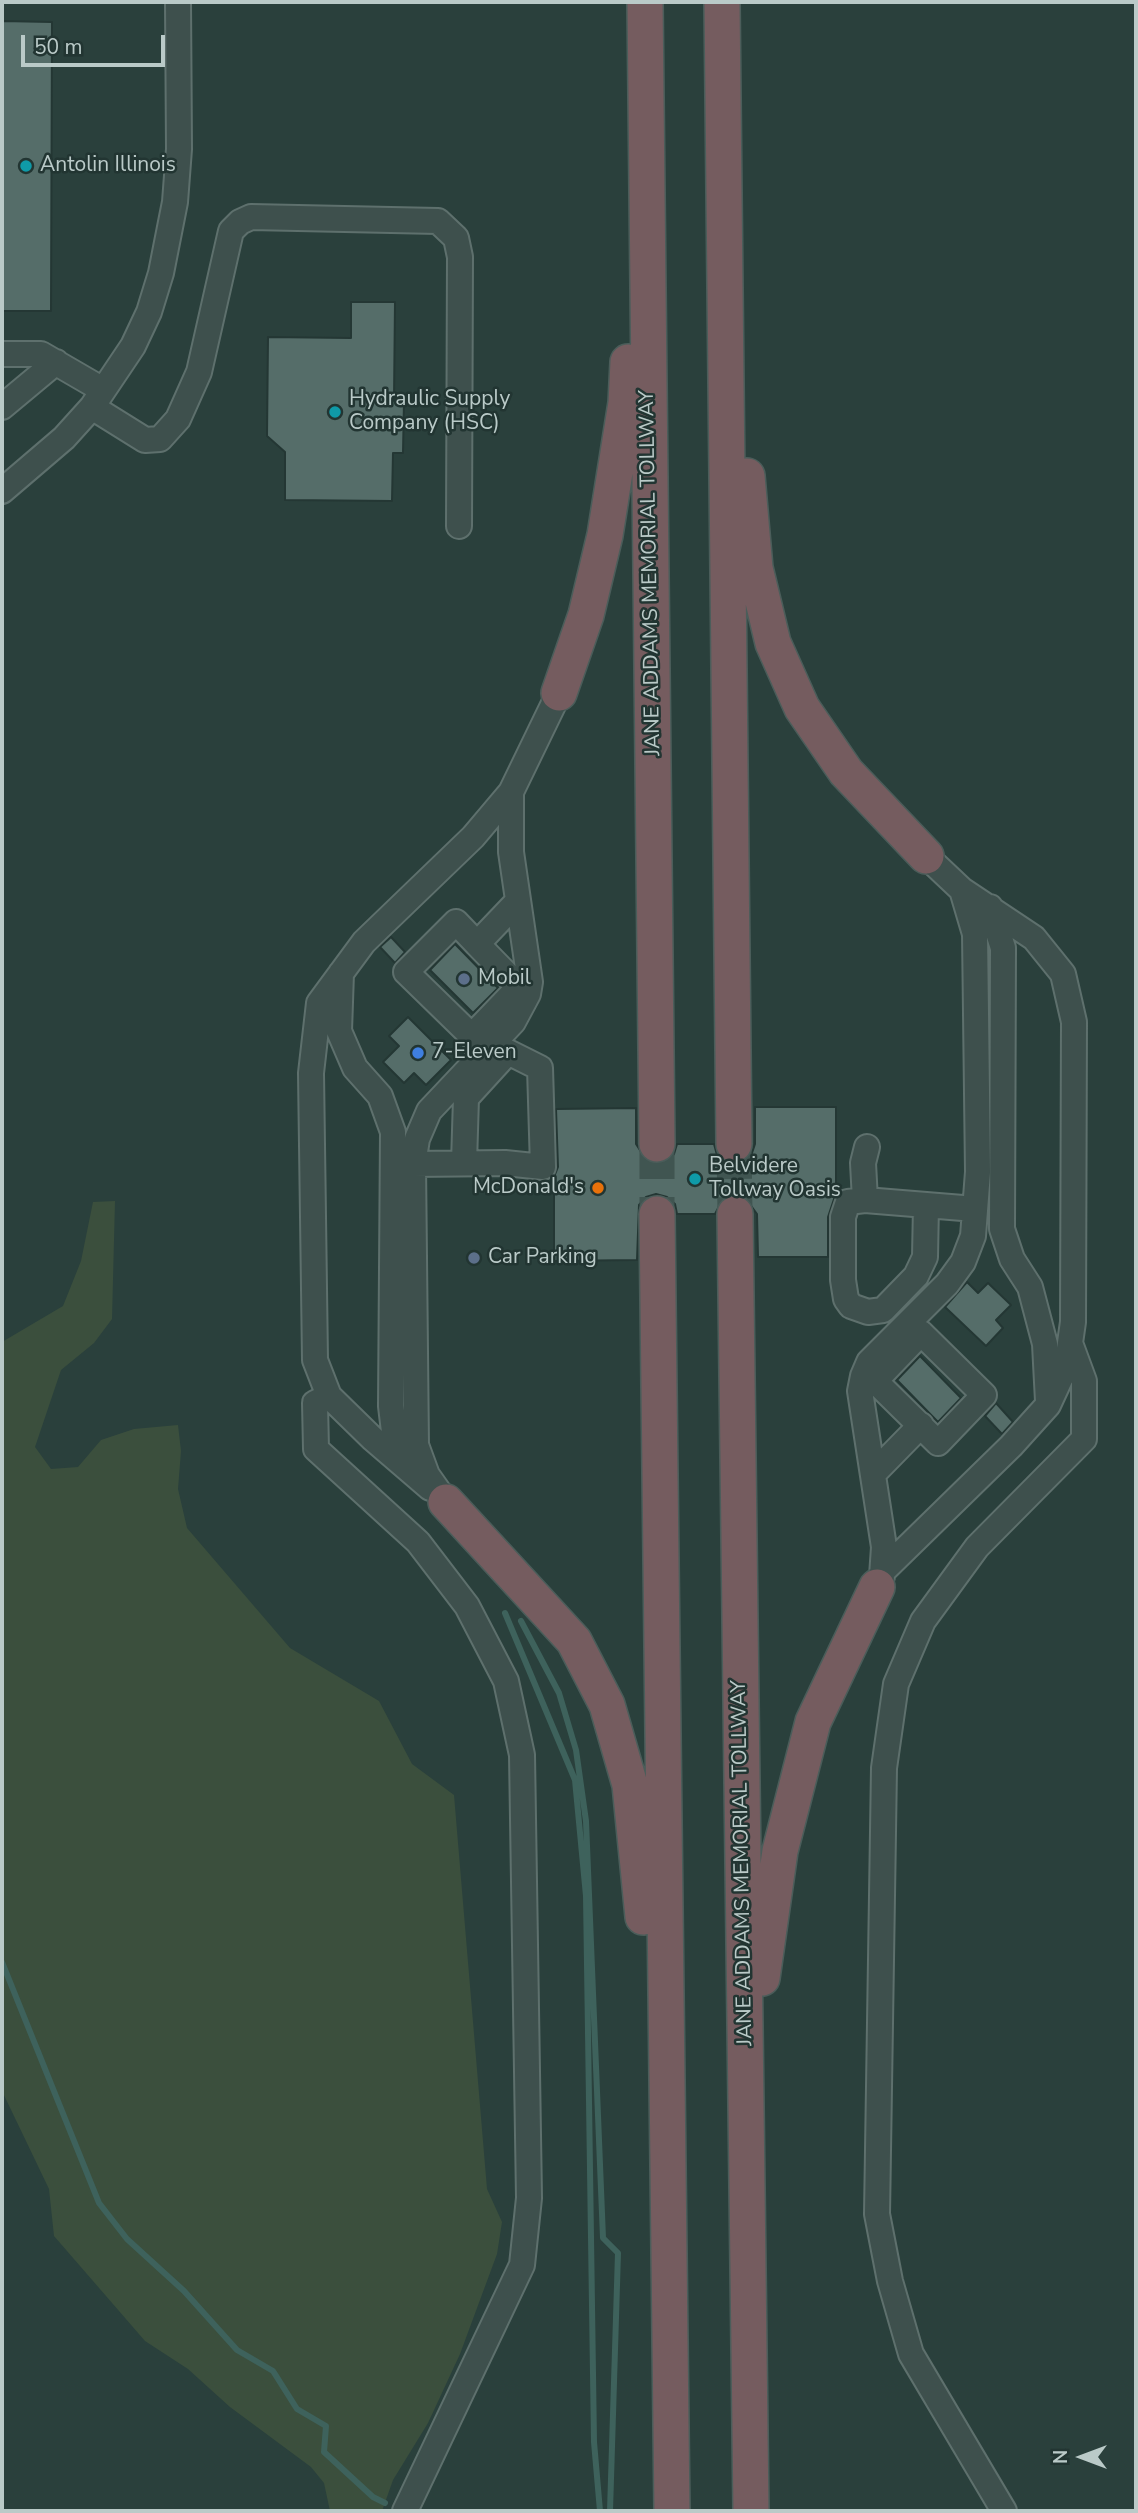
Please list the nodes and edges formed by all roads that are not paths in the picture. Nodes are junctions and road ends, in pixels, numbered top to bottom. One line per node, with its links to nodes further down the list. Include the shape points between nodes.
1 (178, 2): 7 (street, via 178,149 161,273 133,346)
2 (645, 2): 4 (highway, JANE ADDAMS MEMORIAL TOLLWAY)
3 (722, 2): 13 (highway, via 755,568 773,643 802,708 846,772); 21 (highway)
4 (646, 54): 11 (highway, via 626,403 606,534 586,615); 20 (highway, JANE ADDAMS MEMORIAL TOLLWAY)
5 (2, 354): 6 (street, via 41,354)
6 (56, 362): 7 (street); 8 (street)
7 (97, 398): 9 (street, via 64,439); 10 (street, via 145,440 160,439 178,419 199,372 231,231 240,222 251,217 438,221 456,239 460,257)
8 (2, 407)
9 (2, 491)
10 (460, 526)
11 (559, 693): 12 (street)
12 (512, 792): 15 (street); 18 (street, via 473,837 364,942)
13 (926, 856): 14 (street)
14 (962, 890): 16 (street); 27 (street, via 975,933)
15 (518, 901): 17 (street); 19 (street, via 528,994 513,1022)
16 (990, 907): 31 (street, via 1034,938 1063,974 1074,1022 1076,1283); 33 (street, via 1003,948 1002,1229 1012,1259 1030,1287 1045,1344)
17 (477, 944): 19 (street, via 519,987); 19 (street, via 456,922 406,972)
18 (341, 973): 32 (street, via 319,1003 311,1073 315,1360); 35 (street, via 339,1031 355,1068 380,1096 393,1132 391,1406 395,1440)
19 (479, 1043): 24 (street, via 429,1111)
20 (657, 1144)
21 (734, 1144)
22 (867, 1147): 25 (street)
23 (464, 1163): 23 (street, via 542,1167 540,1068 508,1052 466,1098); 24 (street)
24 (413, 1164): 37 (street, via 416,1445 427,1475)
25 (865, 1200): 26 (street); 26 (street, via 854,1199 844,1208 843,1280 851,1306 868,1312 888,1306 922,1268)
26 (926, 1205): 27 (street)
27 (975, 1209): 30 (street, via 973,1237 963,1262)
28 (657, 1214): 40 (highway)
29 (735, 1214): 39 (highway, JANE ADDAMS MEMORIAL TOLLWAY)
30 (915, 1328): 34 (street, via 875,1381); 34 (street, via 984,1395 938,1443); 36 (street, via 869,1362 863,1376 860,1391)
31 (1070, 1343): 33 (street, via 1067,1364); 44 (street, via 1084,1381 1084,1439 976,1547 923,1621 896,1684 884,1768 877,2214 911,2354)
32 (329, 1396): 35 (street); 41 (street, via 315,1403 316,1449 418,1542 467,1606 506,1681 522,1755 529,2198 522,2265)
33 (1048, 1405): 38 (street)
34 (921, 1426): 36 (street)
35 (407, 1469): 37 (street)
36 (874, 1473): 38 (street, via 884,1547)
37 (446, 1503): 40 (highway, via 574,1641 607,1705 630,1785)
38 (881, 1578): 39 (highway, via 813,1721 780,1851 761,1983)
39 (748, 2244): 43 (highway, JANE ADDAMS MEMORIAL TOLLWAY)
40 (668, 2283): 42 (highway)
41 (405, 2511)
42 (672, 2511)
43 (751, 2511)
44 (1004, 2511)

